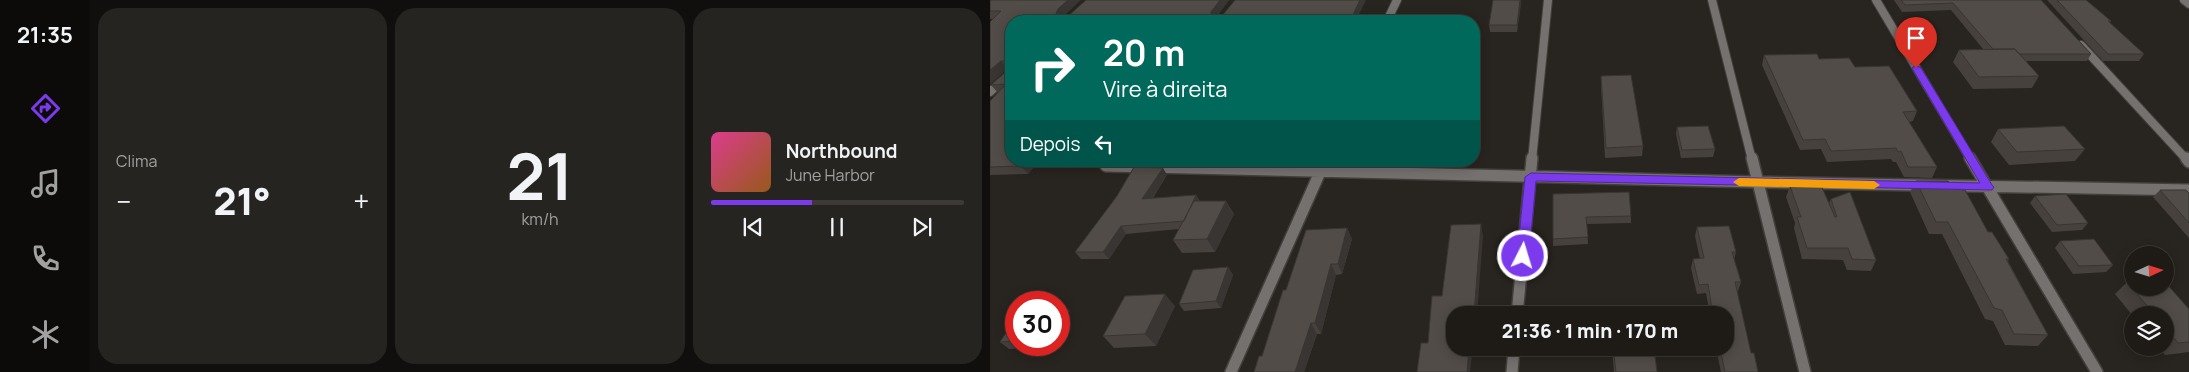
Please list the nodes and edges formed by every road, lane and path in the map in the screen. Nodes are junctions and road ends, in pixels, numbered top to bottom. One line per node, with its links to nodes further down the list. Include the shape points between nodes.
1 (1397, 0): 7 (street)
2 (1548, 0): 14 (street)
3 (1712, 0): 15 (street)
4 (1876, 0): 16 (street)
5 (2184, 0): 6 (street)
6 (2189, 4)
7 (1390, 15)
8 (2072, 35): 11 (street)
9 (1005, 78): 10 (street)
10 (990, 92)
11 (2189, 162)
12 (1323, 167): 20 (street)
13 (1342, 167): 14 (street)
14 (1531, 177): 15 (street); 18 (street)
15 (1757, 182): 16 (street); 22 (street)
16 (1988, 187): 17 (street); 23 (street)
17 (2189, 190)
18 (1519, 306)
19 (1513, 356): 21 (street)
20 (1231, 372)
21 (1512, 372)
22 (1805, 372)
23 (2097, 372)

